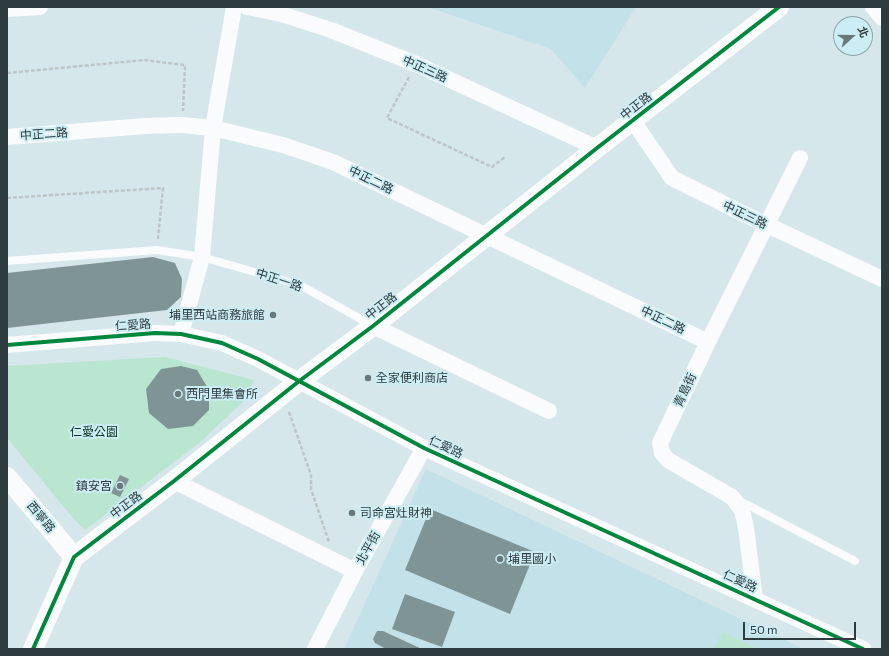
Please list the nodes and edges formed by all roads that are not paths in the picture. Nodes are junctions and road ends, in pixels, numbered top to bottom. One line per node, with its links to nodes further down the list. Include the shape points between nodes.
1 (40, 7): 6 (street)
2 (234, 7): 9 (street)
3 (247, 7): 11 (street, 中正三路, via 281,14 331,30 416,64)
4 (779, 7): 8 (street, 中正路)
5 (873, 7): 7 (street)
6 (7, 10)
7 (882, 18)
8 (633, 121): 11 (street, 中正路); 13 (street, 中正三路, via 672,178)
9 (213, 128): 10 (street, 中正二路, via 182,125 145,126); 14 (street, 中正二路, via 283,144 333,162); 15 (street)
10 (7, 137)
11 (597, 148): 14 (street, 中正路)
12 (800, 158): 13 (street, 青島街)
13 (766, 225): 17 (street, 中正三路); 20 (street, 青島街)
14 (486, 236): 18 (street, 中正路); 20 (street, 中正二路)
15 (202, 257): 16 (lane, 中正一路, via 157,250); 18 (lane, 中正一路, via 300,285); 19 (street)
16 (7, 261)
17 (882, 279)
18 (373, 326): 22 (street, 中正路); 23 (street, 中正一路)
19 (180, 334): 21 (street, 仁愛路, via 155,333); 22 (street, 仁愛路, via 222,343 258,359)
20 (708, 342): 27 (street, 青島街, via 660,443 662,453 668,460)
21 (7, 345)
22 (298, 382): 24 (street, 仁愛路); 26 (street, 中正路)
23 (549, 411)
24 (424, 448): 30 (street, 北平街); 31 (street, 仁愛路)
25 (7, 478): 28 (street, 西寧路)
26 (174, 481): 28 (street, 中正路); 30 (street)
27 (732, 497): 29 (lane); 31 (street, 青島街, via 742,510 746,528)
28 (74, 557): 32 (street, 中正路)
29 (855, 561)
30 (355, 571): 33 (street, 北平街)
31 (754, 599): 34 (street, 仁愛路)
32 (33, 649)
33 (315, 649)
34 (863, 649)

